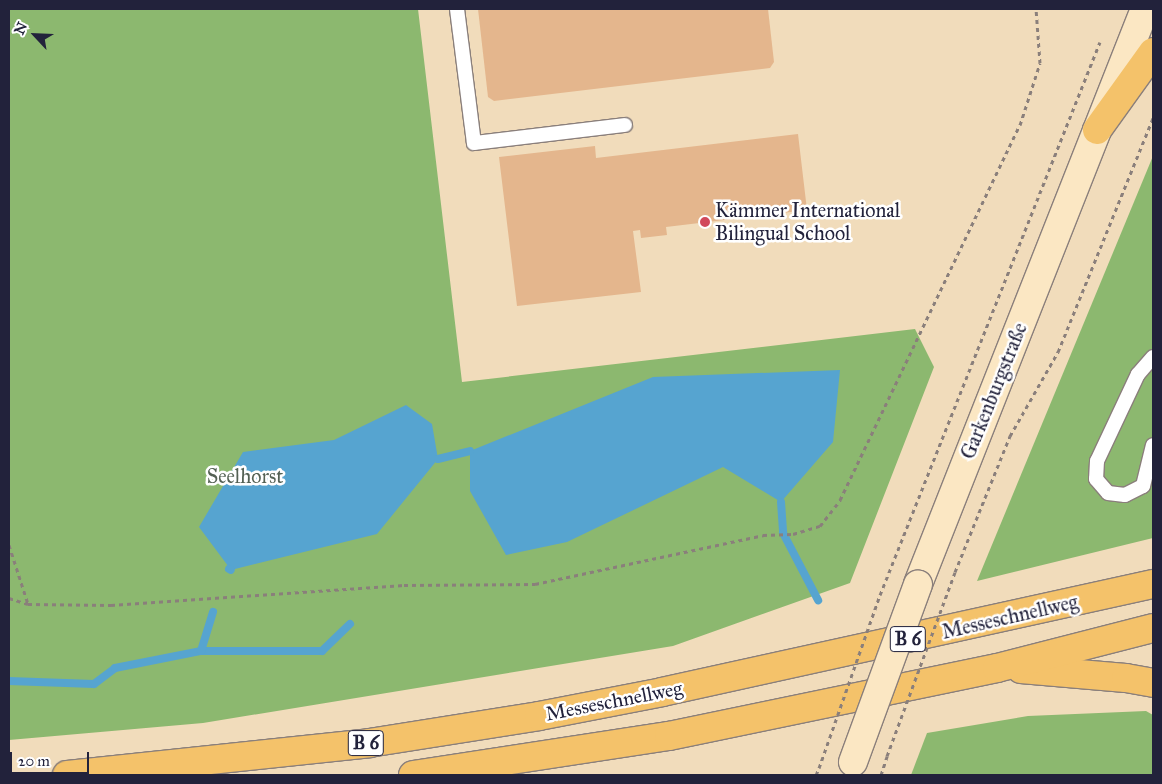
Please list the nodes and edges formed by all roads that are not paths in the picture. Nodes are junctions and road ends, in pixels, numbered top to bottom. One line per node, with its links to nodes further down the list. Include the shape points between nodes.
1 (457, 9): 4 (lane, via 474,143)
2 (1145, 9): 5 (main road, Garkenburgstraße)
3 (1153, 52): 5 (highway)
4 (625, 126)
5 (1097, 130): 12 (main road, Garkenburgstraße, bridge, via 918,584)
6 (1153, 357): 7 (lane, via 1138,374 1097,461 1096,479 1108,493 1125,495 1143,486)
7 (1153, 445)
8 (1153, 584): 13 (highway, Messeschnellweg / B 6, via 711,682 539,716 359,744)
9 (1153, 628): 10 (highway, Messeschnellweg / B 6)
10 (997, 668): 11 (highway, via 1118,677); 14 (highway, Messeschnellweg / B 6, via 669,736)
11 (1153, 684)
12 (851, 769)
13 (67, 775)
14 (413, 775)

